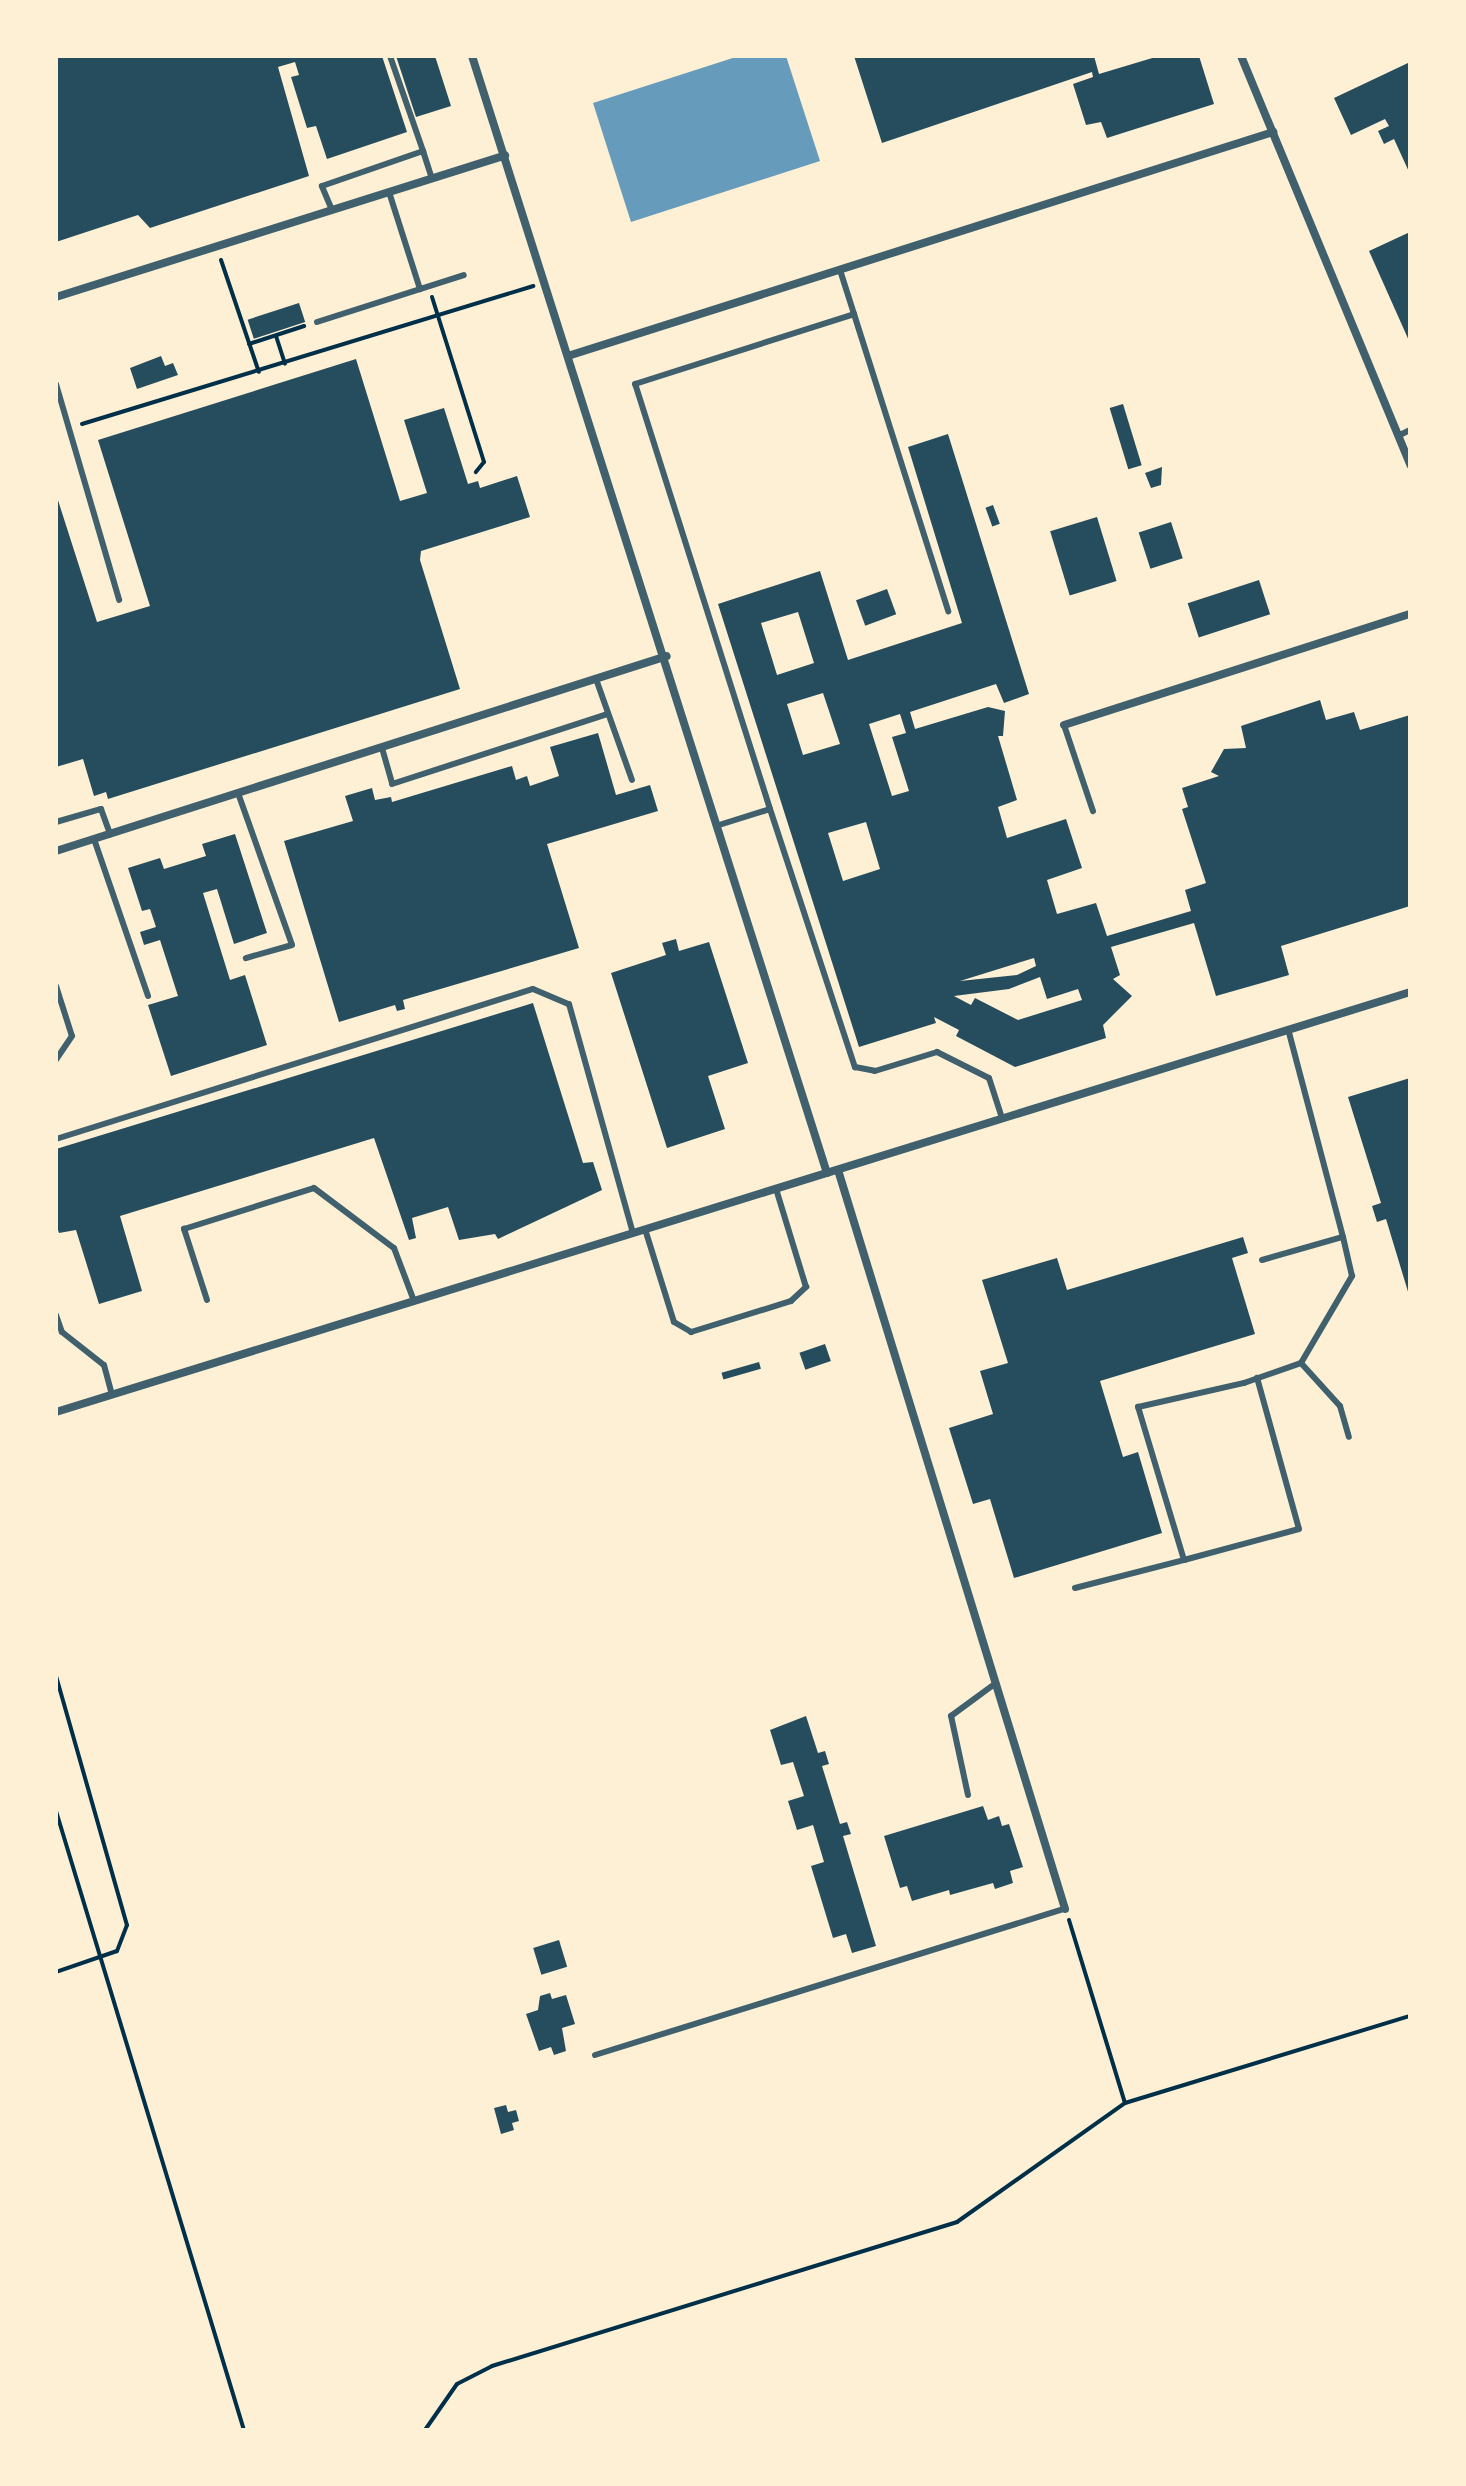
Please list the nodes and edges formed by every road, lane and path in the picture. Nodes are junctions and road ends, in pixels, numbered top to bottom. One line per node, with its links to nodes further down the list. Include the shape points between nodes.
1 (390, 56): 5 (lane)
2 (472, 56): 6 (street)
3 (1241, 56): 4 (street)
4 (1273, 132): 11 (street); 27 (street)
5 (423, 151): 7 (lane); 9 (lane, via 322,186)
6 (505, 155): 7 (street); 13 (street)
7 (432, 179): 8 (street)
8 (389, 192): 9 (street); 14 (lane)
9 (332, 210): 10 (street)
10 (217, 247): 15 (street); 20 (path)
11 (840, 270): 16 (lane); 21 (street)
12 (464, 275): 14 (lane)
13 (546, 281): 17 (path); 21 (street)
14 (424, 288): 17 (path); 18 (lane)
15 (56, 297)
16 (854, 314): 31 (lane); 40 (lane, via 635,384)
17 (439, 319): 22 (path); 29 (path, via 484,462)
18 (317, 322): 19 (path)
19 (276, 335): 20 (path); 22 (path)
20 (249, 344): 23 (path)
21 (571, 355): 33 (street)
22 (285, 364): 23 (path)
23 (259, 372): 25 (path)
24 (56, 384): 25 (lane)
25 (69, 428): 30 (lane)
26 (1410, 430): 27 (lane)
27 (1398, 436): 28 (street)
28 (1410, 465)
29 (476, 472)
30 (119, 600)
31 (948, 611)
32 (1410, 614): 36 (street)
33 (667, 656): 34 (street); 43 (street)
34 (596, 679): 35 (lane); 37 (street)
35 (608, 714): 37 (lane, via 392,784); 38 (lane)
36 (1064, 725): 41 (lane)
37 (382, 748): 39 (street)
38 (632, 780)
39 (238, 793): 44 (street); 47 (lane, via 292,945)
40 (770, 809): 43 (lane); 53 (lane, via 855,1067 875,1071 937,1052 989,1078)
41 (1093, 811)
42 (56, 822): 44 (lane, via 101,809)
43 (719, 825): 56 (street)
44 (110, 834): 45 (street)
45 (94, 839): 46 (street); 50 (lane)
46 (56, 851)
47 (246, 958)
48 (56, 986): 52 (lane, via 72,1036)
49 (1410, 992): 51 (street)
50 (148, 996)
51 (1288, 1029): 53 (street); 60 (lane)
52 (56, 1060)
53 (1002, 1118): 55 (street)
54 (56, 1139): 59 (lane, via 533,989 569,1004)
55 (838, 1170): 56 (street); 73 (street)
56 (827, 1173): 57 (street)
57 (776, 1189): 58 (street); 58 (lane, via 806,1287 791,1301 734,1319 691,1332 674,1322)
58 (645, 1229): 59 (street)
59 (633, 1233): 63 (street)
60 (1343, 1237): 61 (lane); 65 (lane, via 1352,1276)
61 (1262, 1260)
62 (207, 1300): 63 (lane, via 184,1229 314,1188 394,1248)
63 (414, 1301): 67 (street)
64 (56, 1315): 67 (lane, via 62,1332 104,1365)
65 (1301, 1363): 66 (lane); 69 (lane, via 1340,1406)
66 (1257, 1378): 70 (lane, via 1299,1529); 70 (lane, via 1138,1407)
67 (112, 1394): 68 (street)
68 (56, 1412)
69 (1349, 1437)
70 (1184, 1560): 71 (lane)
71 (1075, 1588)
72 (56, 1676): 77 (path, via 127,1925 117,1951)
73 (996, 1683): 74 (lane, via 951,1716); 76 (street)
74 (968, 1795)
75 (56, 1811): 77 (path)
76 (1065, 1909): 80 (lane); 81 (path)
77 (104, 1958): 78 (path); 82 (path)
78 (56, 1972)
79 (1410, 2016): 81 (path)
80 (595, 2055)
81 (1125, 2103): 83 (path, via 957,2222 492,2366 457,2384)
82 (244, 2430)
83 (425, 2430)

